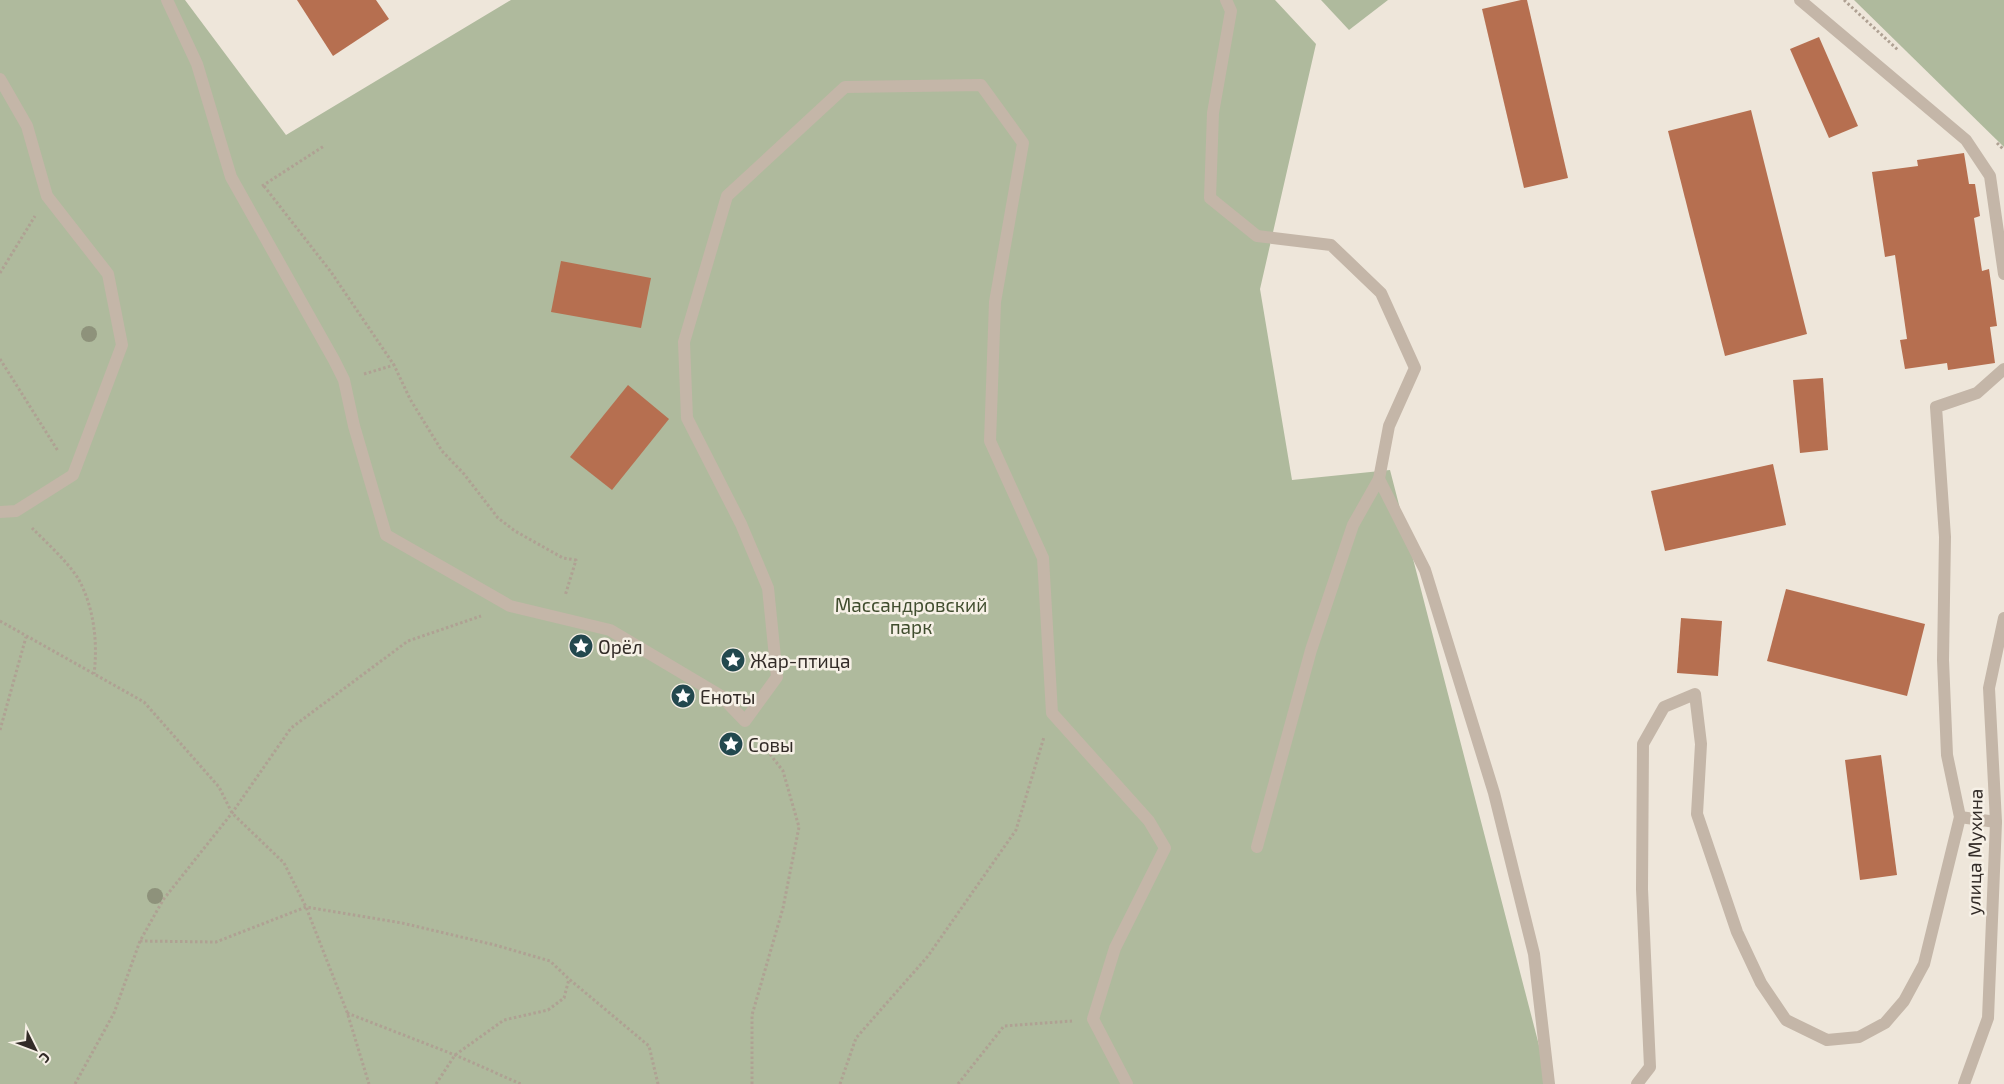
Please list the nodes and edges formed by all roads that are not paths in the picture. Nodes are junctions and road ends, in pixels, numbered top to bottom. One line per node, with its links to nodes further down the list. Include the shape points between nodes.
1 (167, 0): 13 (street, via 197,64 230,177 344,380 386,535 510,606 610,630 721,696 745,721 777,677 768,588 741,524 687,418 684,342 727,196 845,87 981,85 1023,143 995,302 990,441 1043,558 1052,713 1149,821 1165,848 1114,948 1093,1019)
2 (1226, 0): 7 (street, via 1231,11 1213,113 1210,198 1257,236 1331,245 1381,293 1414,368 1389,426)
3 (1800, 0): 5 (street, via 1966,140 1990,176)
4 (0, 79): 8 (street, via 27,126 48,196 108,274 122,345 74,475 16,511)
5 (2004, 274)
6 (2004, 369): 10 (street, via 1977,393 1936,407 1945,537 1943,660 1946,755)
7 (1379, 479): 12 (street, via 1353,524 1311,650); 14 (street, via 1425,570 1494,793 1534,954)
8 (0, 512)
9 (2004, 618): 11 (street, улица Мухина, via 1989,688)
10 (1960, 817): 11 (street); 15 (street, via 1924,964 1904,1001 1885,1023 1859,1037 1827,1040 1786,1020 1761,982 1737,932 1697,814 1702,744 1695,694 1664,708 1643,744 1642,889 1650,1067)
11 (1996, 822): 16 (street, улица Мухина, via 1988,1018)
12 (1257, 847)
13 (1127, 1084)
14 (1549, 1084)
15 (1637, 1084)
16 (1964, 1084)

